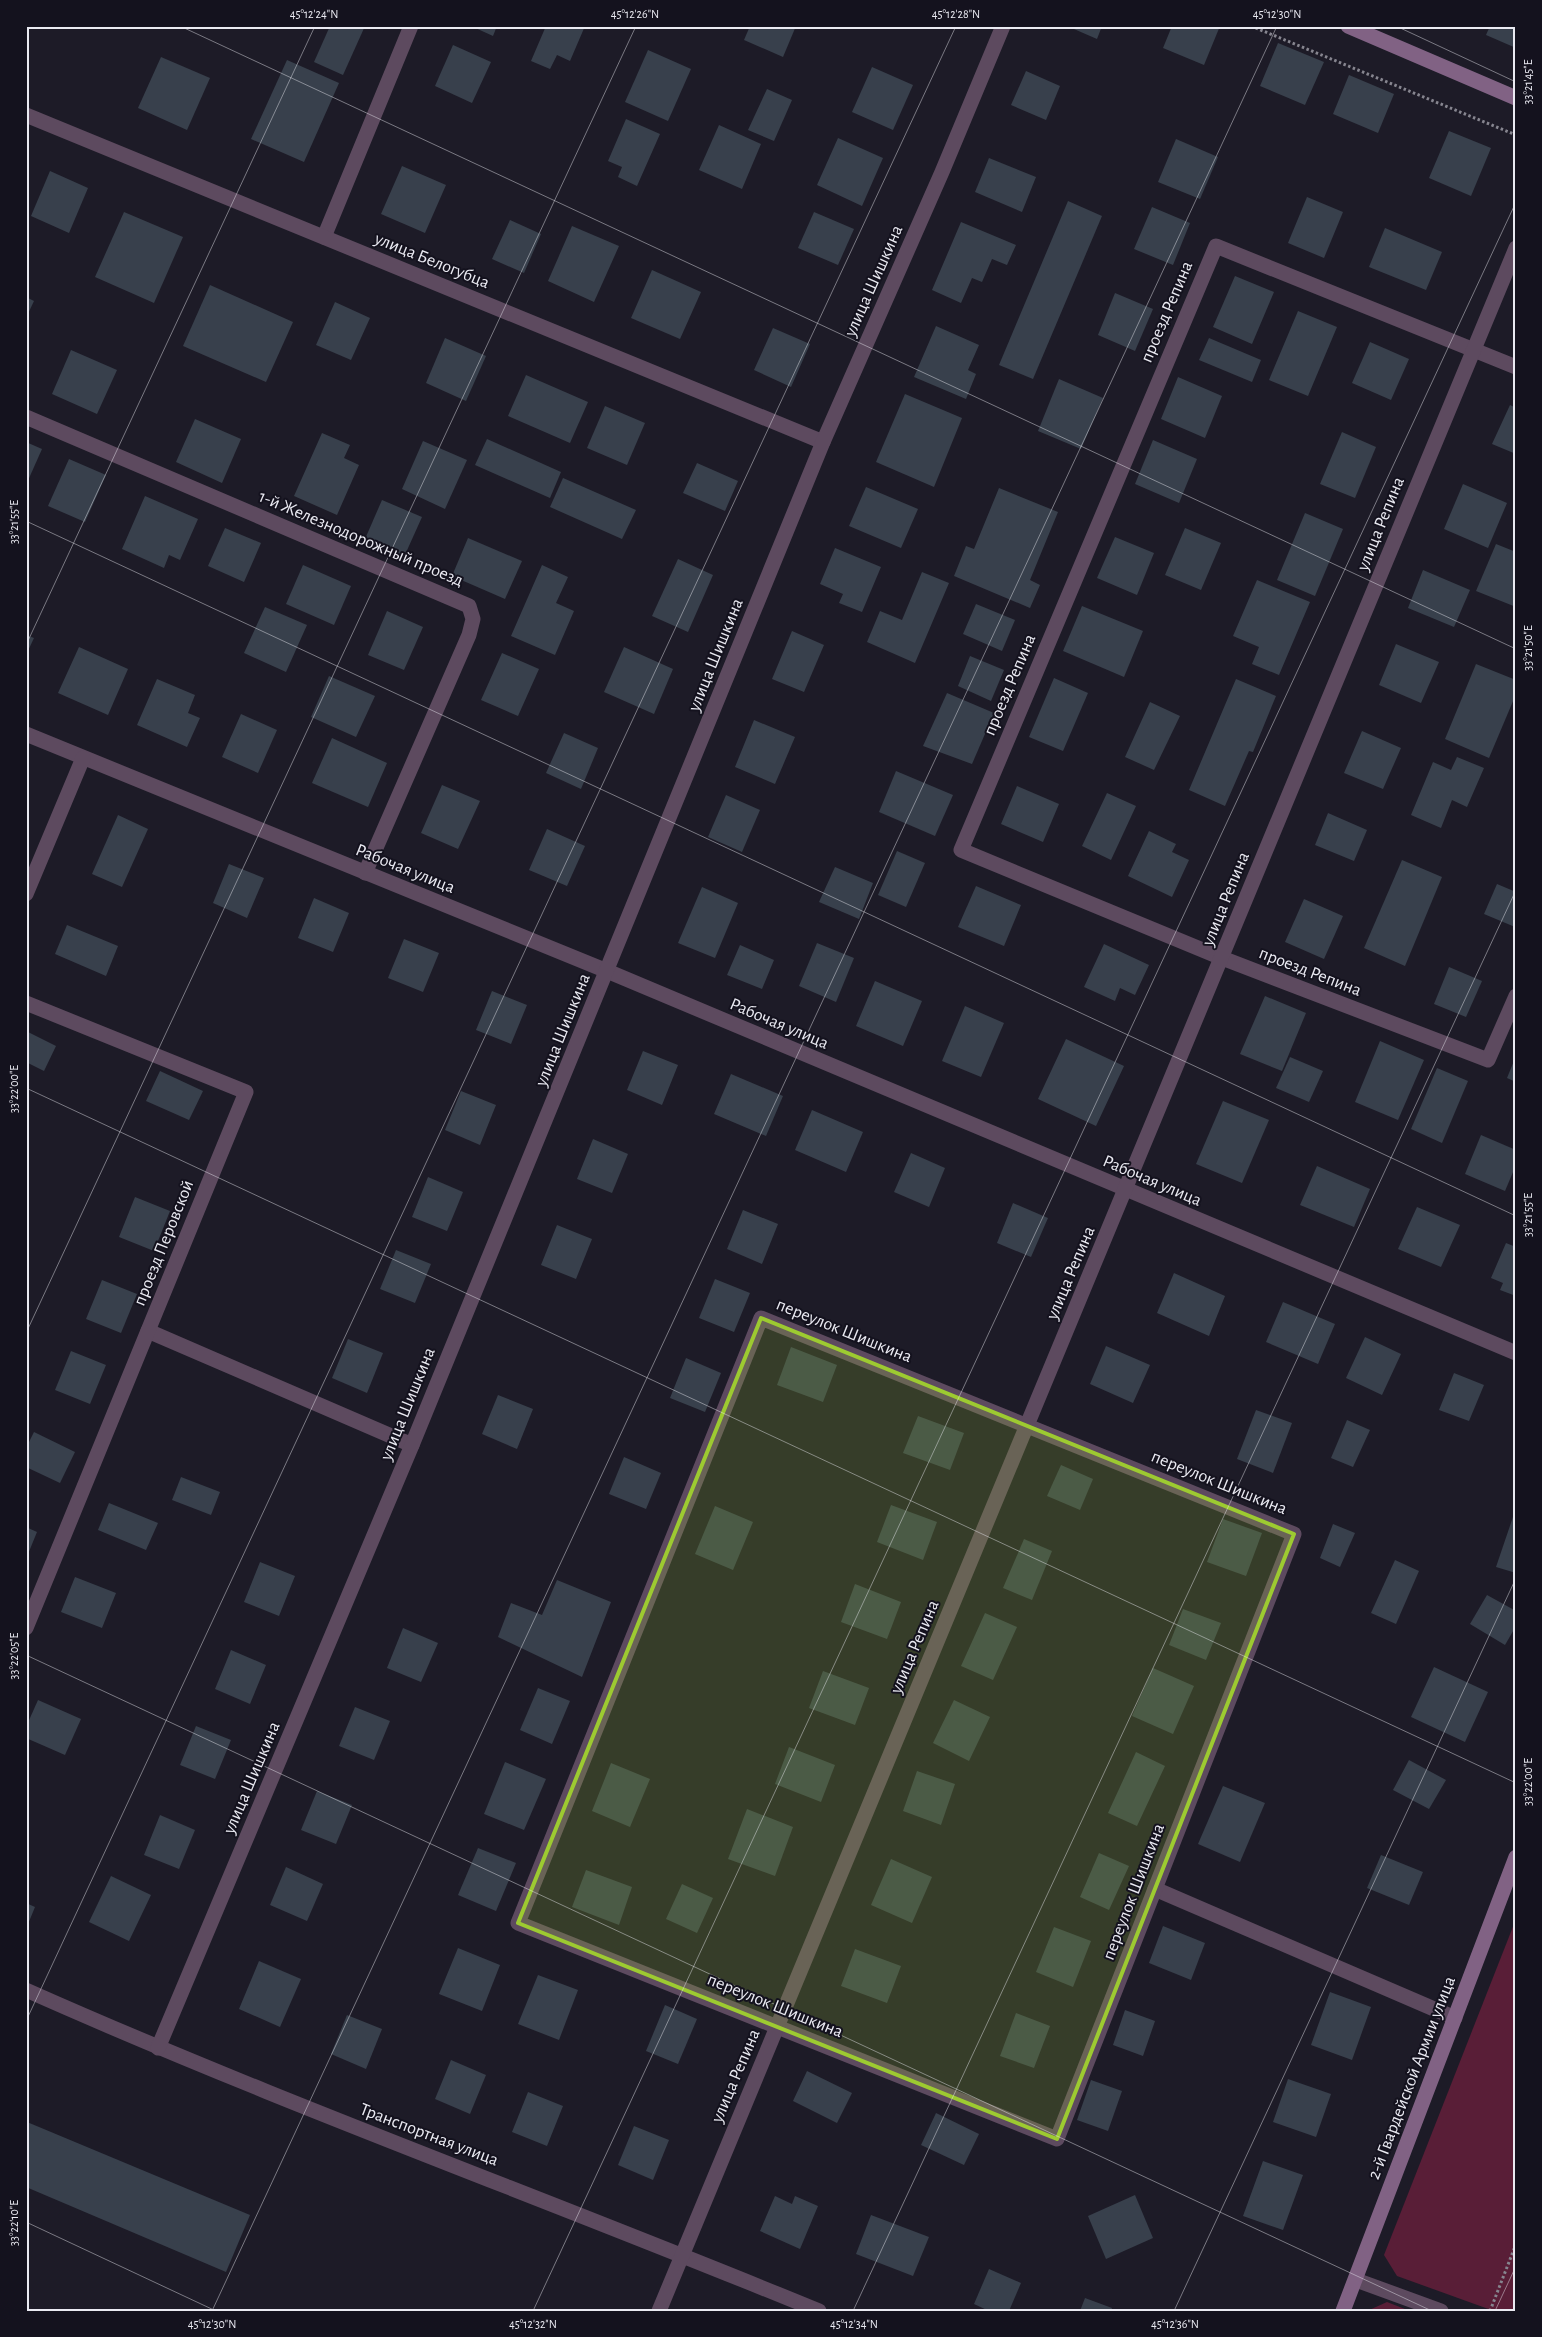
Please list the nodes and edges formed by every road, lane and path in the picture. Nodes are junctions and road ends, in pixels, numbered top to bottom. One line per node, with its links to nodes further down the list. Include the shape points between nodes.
1 (411, 26): 8 (street)
2 (1003, 26): 13 (street, улица Шишкина)
3 (1251, 26): 7 (path)
4 (1348, 26): 5 (main road)
5 (1516, 98)
6 (26, 115): 8 (street, улица Белогубца)
7 (1516, 135)
8 (324, 237): 13 (street, улица Белогубца)
9 (1516, 248): 10 (street, улица Репина)
10 (1474, 349): 11 (street, проезд Репина); 18 (street, улица Репина); 18 (street, проезд Репина, via 1216,246 961,850)
11 (1516, 367)
12 (26, 417): 16 (street, 1-й Железнодорожный проезд, via 469,606 473,619 469,635)
13 (823, 442): 19 (street, улица Шишкина)
14 (26, 734): 15 (street, Рабочая улица)
15 (84, 758): 16 (street, Рабочая улица); 17 (street)
16 (365, 873): 19 (street, Рабочая улица)
17 (26, 894)
18 (1222, 958): 20 (street, проезд Репина, via 1488,1060); 22 (street, улица Репина)
19 (607, 971): 22 (street, Рабочая улица); 26 (street, улица Шишкина)
20 (1516, 996)
21 (26, 1004): 23 (street, проезд Перовской, via 246,1092)
22 (1126, 1190): 24 (street, Рабочая улица); 25 (street, улица Репина)
23 (148, 1331): 26 (street); 27 (street, проезд Перовской)
24 (1516, 1353)
25 (1028, 1426): 29 (street, переулок Шишкина, via 1294,1534); 32 (street, улица Репина); 32 (street, переулок Шишкина, via 761,1318 518,1923)
26 (412, 1445): 33 (street, улица Шишкина)
27 (26, 1628)
28 (1516, 1858): 31 (main road, 2-й Гвардейской Армии улица)
29 (1155, 1889): 31 (street); 32 (street, переулок Шишкина, via 1057,2139)
30 (26, 1990): 33 (street, Транспортная улица)
31 (1455, 2018): 36 (main road, 2-й Гвардейской Армии улица)
32 (777, 2027): 35 (street, улица Репина)
33 (158, 2048): 35 (street, Транспортная улица)
34 (1516, 2244): 41 (path)
35 (682, 2254): 37 (street, улица Репина); 38 (street, Транспортная улица)
36 (1356, 2280): 39 (main road, 2-й Гвардейской Армии улица); 40 (street)
37 (659, 2311)
38 (819, 2311)
39 (1343, 2311)
40 (1441, 2311)
41 (1490, 2311)

